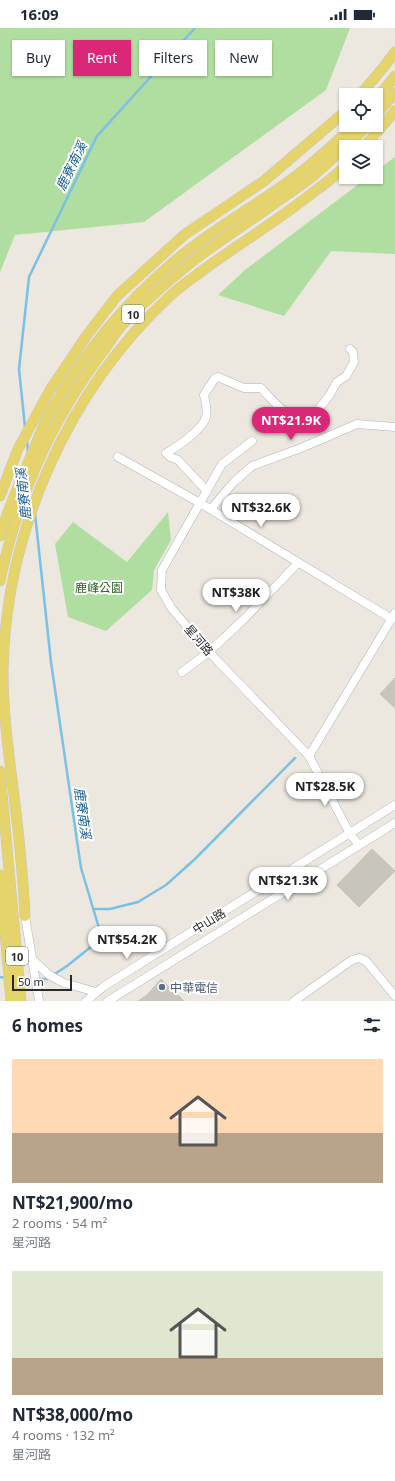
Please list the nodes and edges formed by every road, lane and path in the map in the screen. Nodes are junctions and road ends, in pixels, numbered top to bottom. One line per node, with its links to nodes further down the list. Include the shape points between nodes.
1 (395, 52): 3 (main road)
2 (395, 76): 4 (main road)
3 (366, 88)
4 (383, 91)
5 (395, 93): 6 (main road)
6 (383, 107)
7 (395, 111): 11 (main road)
8 (339, 117): 18 (main road, via 264,181 184,235 117,296 50,390 18,449)
9 (346, 132): 21 (main road, 10, via 303,171 235,216 176,260 146,287 107,329 50,414 19,482)
10 (360, 132): 23 (main road, 10, via 314,175 185,267 122,325 87,373 60,417 43,452 25,492)
11 (370, 140)
12 (339, 171): 34 (main road, via 295,207 173,293 137,328 117,352 83,403 65,434 41,487 29,519 17,566 6,628 3,672 4,709)
13 (350, 349): 17 (street, via 354,362 346,376 337,382 309,421 302,422 278,407 262,388 244,388 215,378 204,395 206,418 200,427 166,453 178,460)
14 (395, 427): 20 (street, via 357,424 252,466 233,483)
15 (252, 441): 17 (street, 星河路, via 222,464)
16 (118, 457): 19 (street)
17 (207, 491): 19 (street, 星河路)
18 (0, 496)
19 (200, 503): 20 (street); 25 (street, 星河路, via 162,570 161,590 172,609)
20 (211, 509): 22 (street)
21 (0, 536)
22 (298, 563): 24 (street); 25 (street)
23 (0, 581)
24 (393, 616): 27 (street)
25 (209, 652): 26 (street); 27 (street, 星河路)
26 (182, 672)
27 (309, 756): 31 (street, 星河路)
28 (0, 771): 40 (main road, 10)
29 (395, 805): 31 (street, 中山路)
30 (395, 823): 32 (street, 中山路)
31 (350, 834): 32 (street, 星河路); 36 (street, 中山路)
32 (359, 845): 38 (street, 中山路)
33 (0, 874): 39 (main road, 10)
34 (25, 916): 35 (street)
35 (33, 960): 36 (street, via 64,983); 41 (street)
36 (100, 990): 38 (street); 42 (street, 中山路)
37 (395, 996): 43 (street, via 366,961 359,958 352,960)
38 (110, 1000)
39 (11, 1001)
40 (21, 1001)
41 (39, 1001)
42 (86, 1001)
43 (294, 1001)

